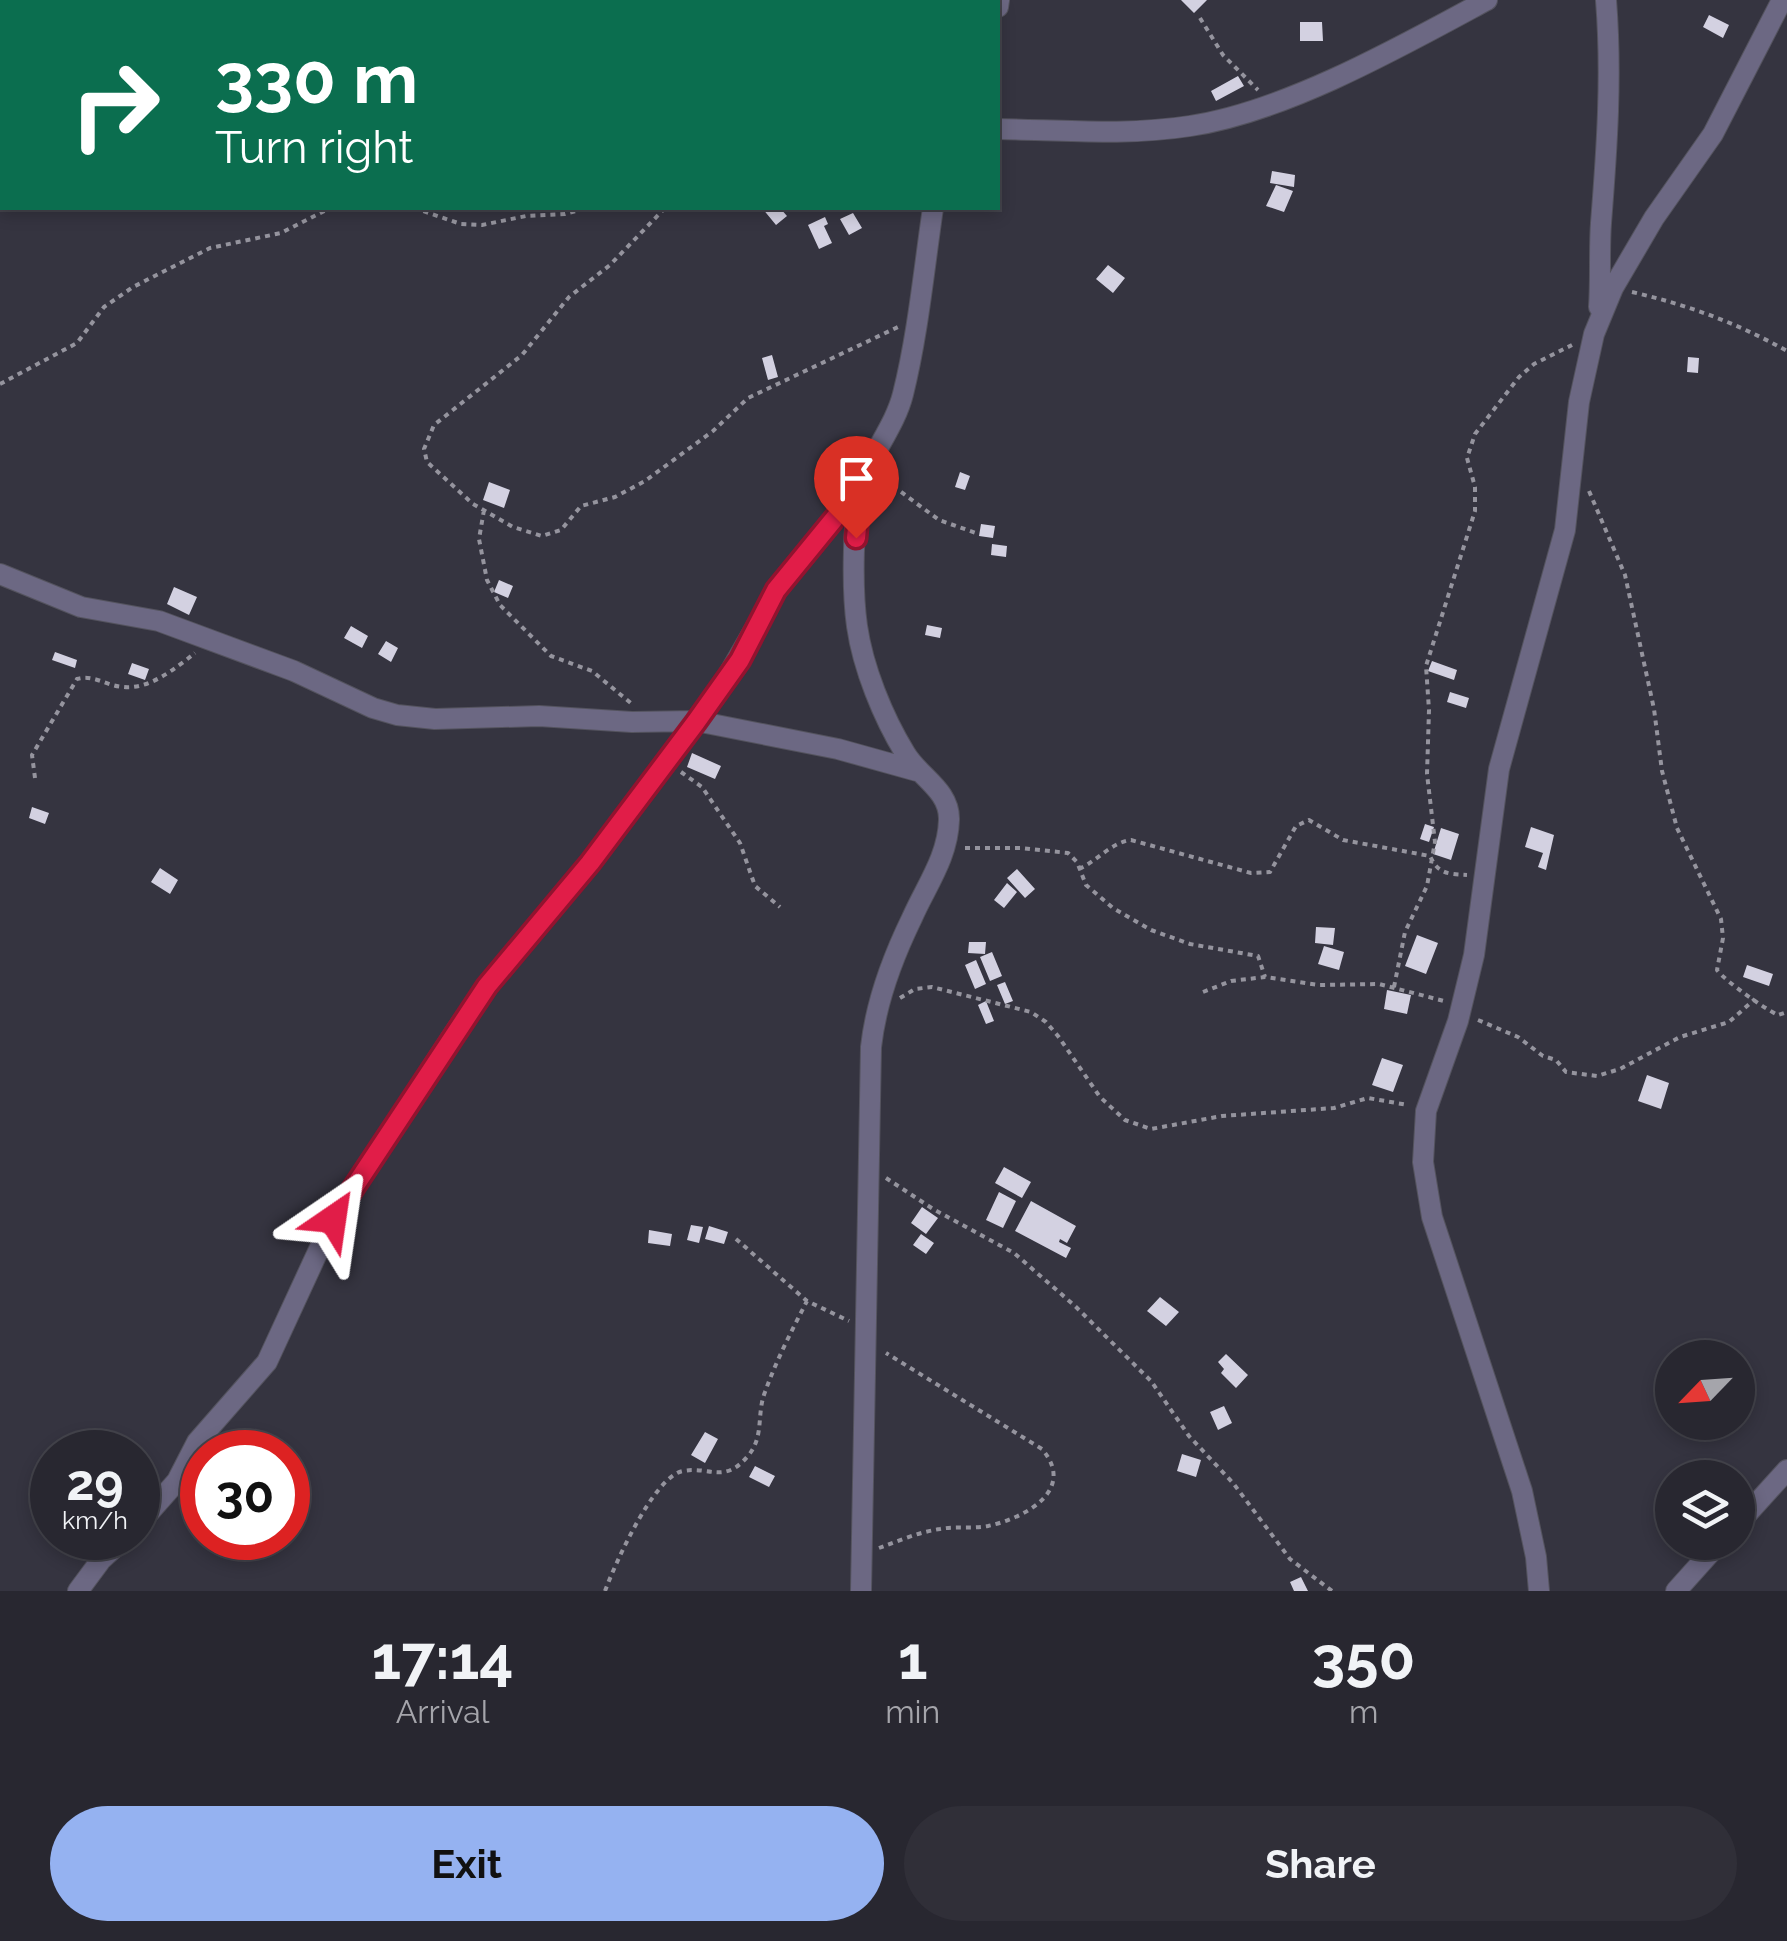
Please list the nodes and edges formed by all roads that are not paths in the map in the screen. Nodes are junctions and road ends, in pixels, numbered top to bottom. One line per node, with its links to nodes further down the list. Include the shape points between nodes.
1 (1487, 0): 4 (street, via 1396,49 1231,117 1188,126)
2 (1606, 0): 6 (street, via 1610,130)
3 (1782, 0): 6 (street, via 1713,134 1654,218)
4 (1000, 129)
5 (933, 210): 7 (street, via 900,407)
6 (1596, 327): 18 (street, via 1578,402 1565,530 1502,750 1461,1010 1426,1111 1423,1162 1436,1231 1522,1491)
7 (864, 480): 9 (street, via 776,590 740,660); 10 (street, via 856,553 858,629 896,739)
8 (0, 574): 9 (street, via 81,607 150,619 216,642 397,714)
9 (696, 722): 10 (street); 12 (street, via 457,1028 333,1219 268,1362 197,1442)
10 (917, 771): 17 (street, via 936,786 950,815 946,844 879,1000 870,1047)
11 (1787, 1470): 13 (street)
12 (160, 1501)
13 (1755, 1505)
14 (101, 1560): 16 (street)
15 (1704, 1560): 19 (street)
16 (78, 1591)
17 (861, 1591)
18 (1539, 1591)
19 (1676, 1591)

